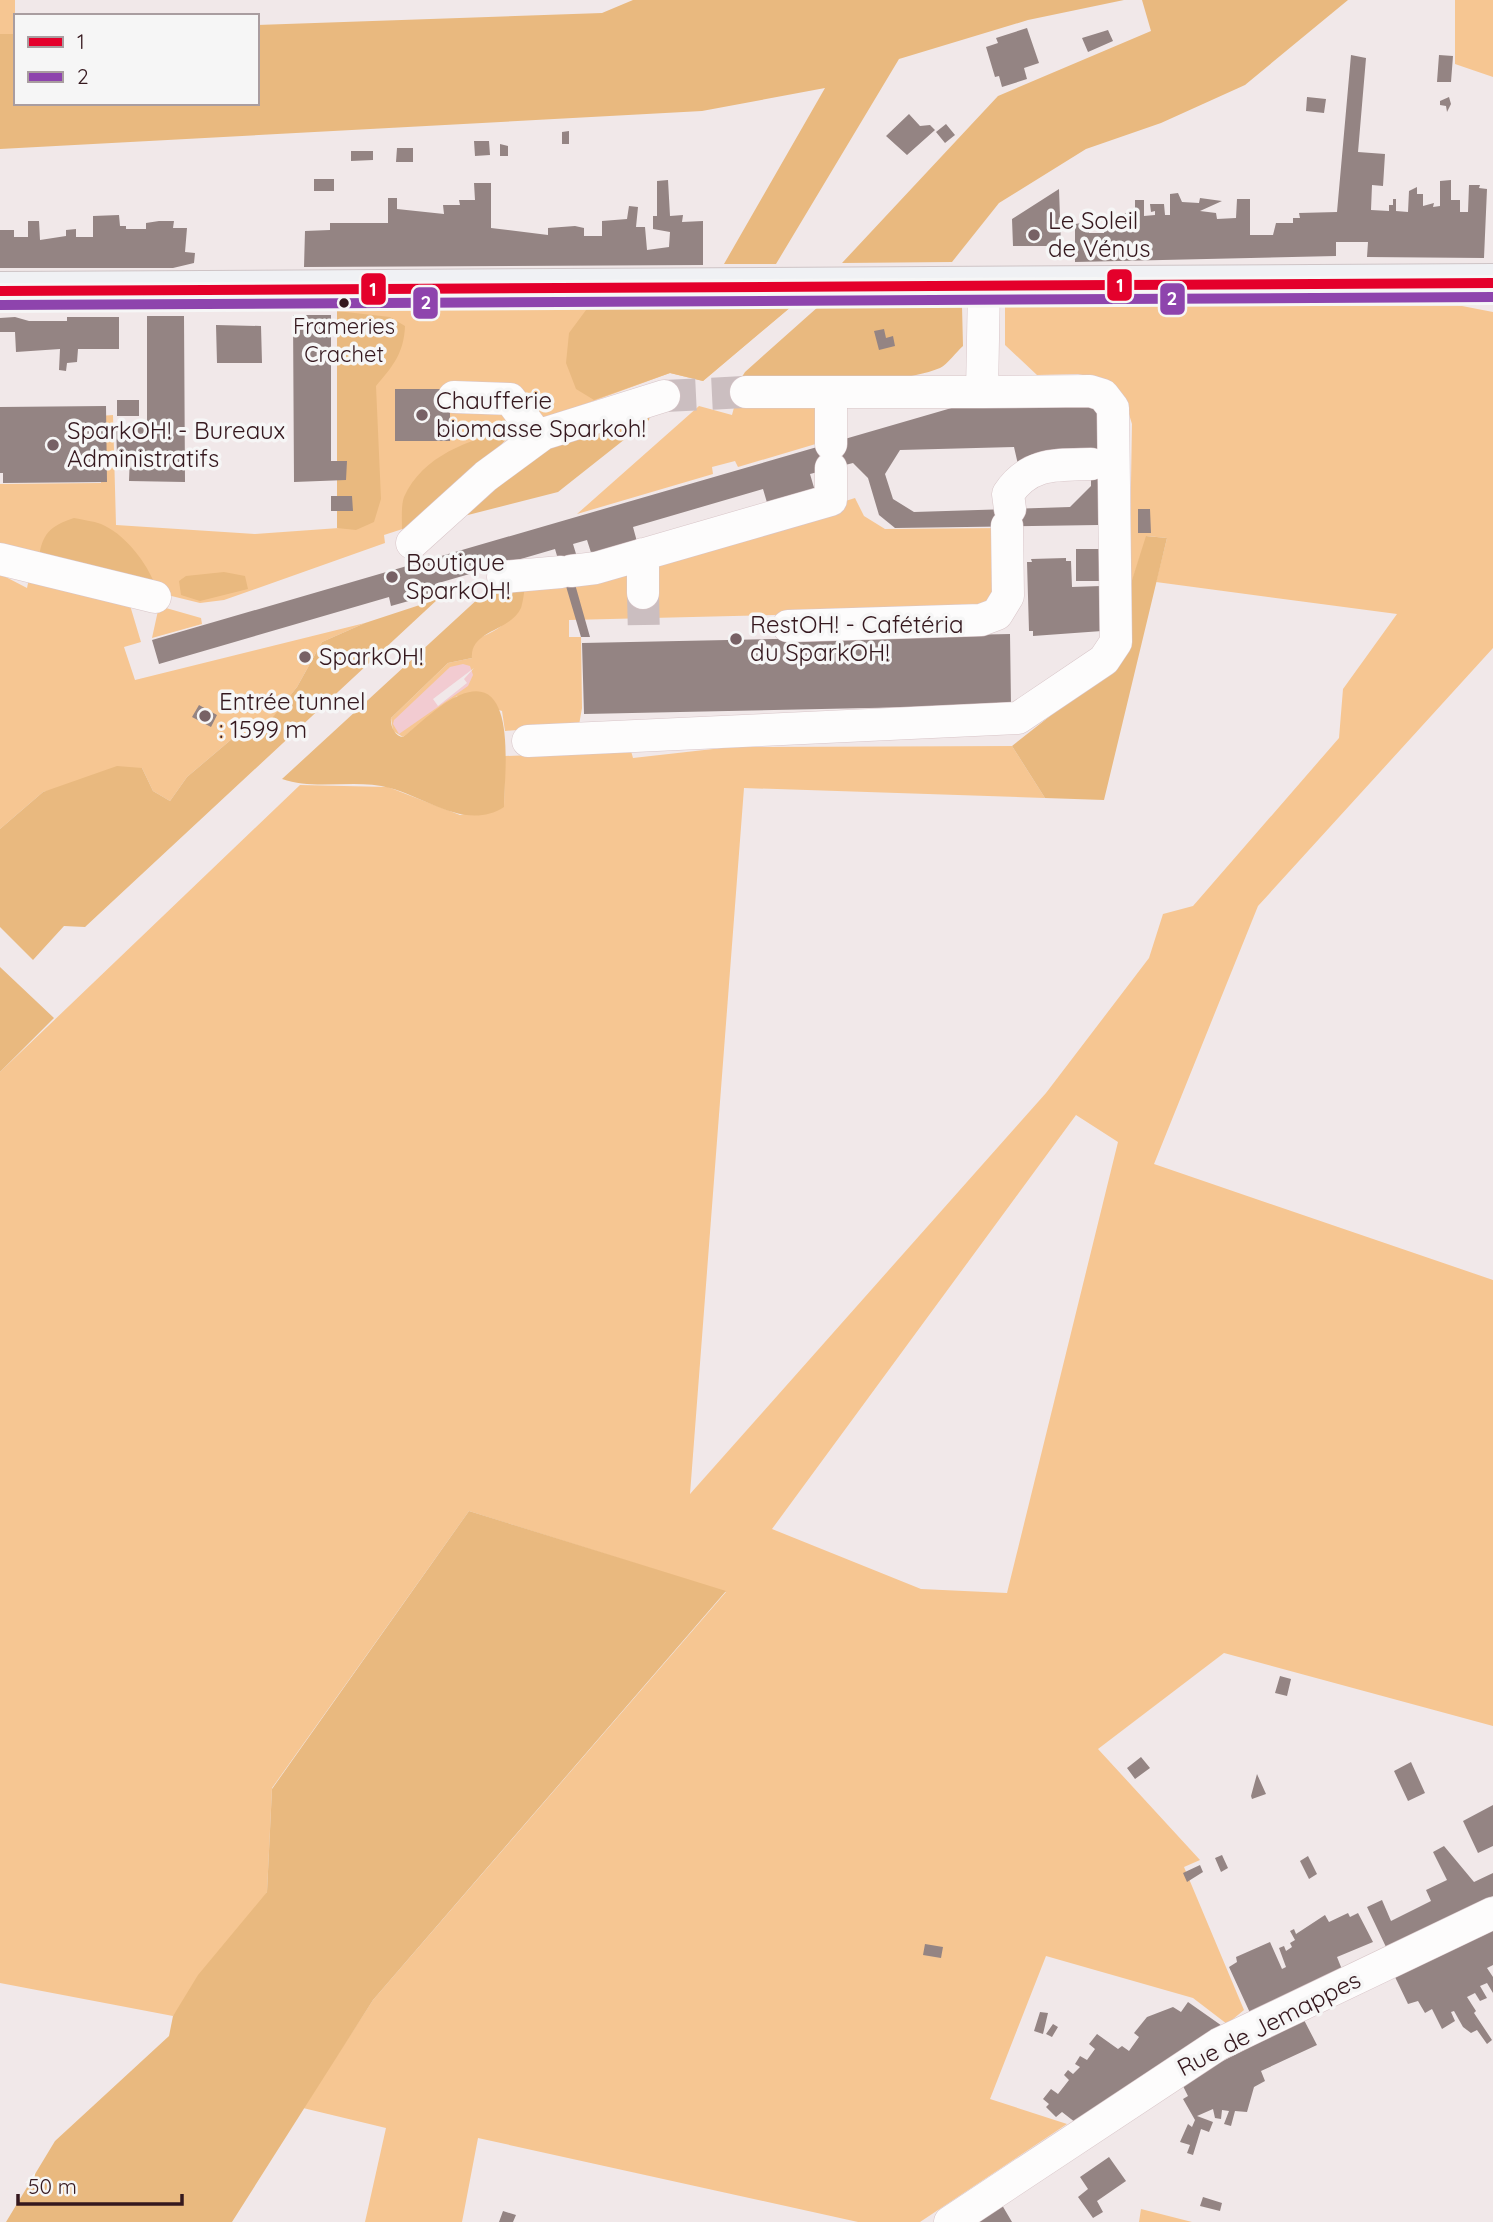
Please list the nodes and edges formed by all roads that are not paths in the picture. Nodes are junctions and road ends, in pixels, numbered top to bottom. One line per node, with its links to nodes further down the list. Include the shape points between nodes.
1 (1493, 283): 2 (main road)
2 (984, 286): 3 (main road); 6 (street)
3 (0, 291)
4 (746, 392): 5 (street)
5 (831, 392): 6 (street); 12 (street, via 831,500)
6 (982, 392): 10 (street, via 1090,391 1103,395 1114,408)
7 (664, 396): 9 (street)
8 (454, 397): 9 (street, via 510,399)
9 (538, 438): 11 (street, via 486,476)
10 (1105, 464): 17 (street, via 1050,465 1032,471 1008,494 1009,596 998,614 981,620); 18 (street, via 1115,642 1104,660 1018,718)
11 (412, 543)
12 (643, 554): 14 (street, via 596,568); 15 (street)
13 (0, 559): 16 (street)
14 (503, 578)
15 (643, 593)
16 (155, 597)
17 (788, 626)
18 (528, 741)
19 (1493, 1913): 20 (street, Rue de Jemappes, via 1219,2044)
20 (950, 2222)

